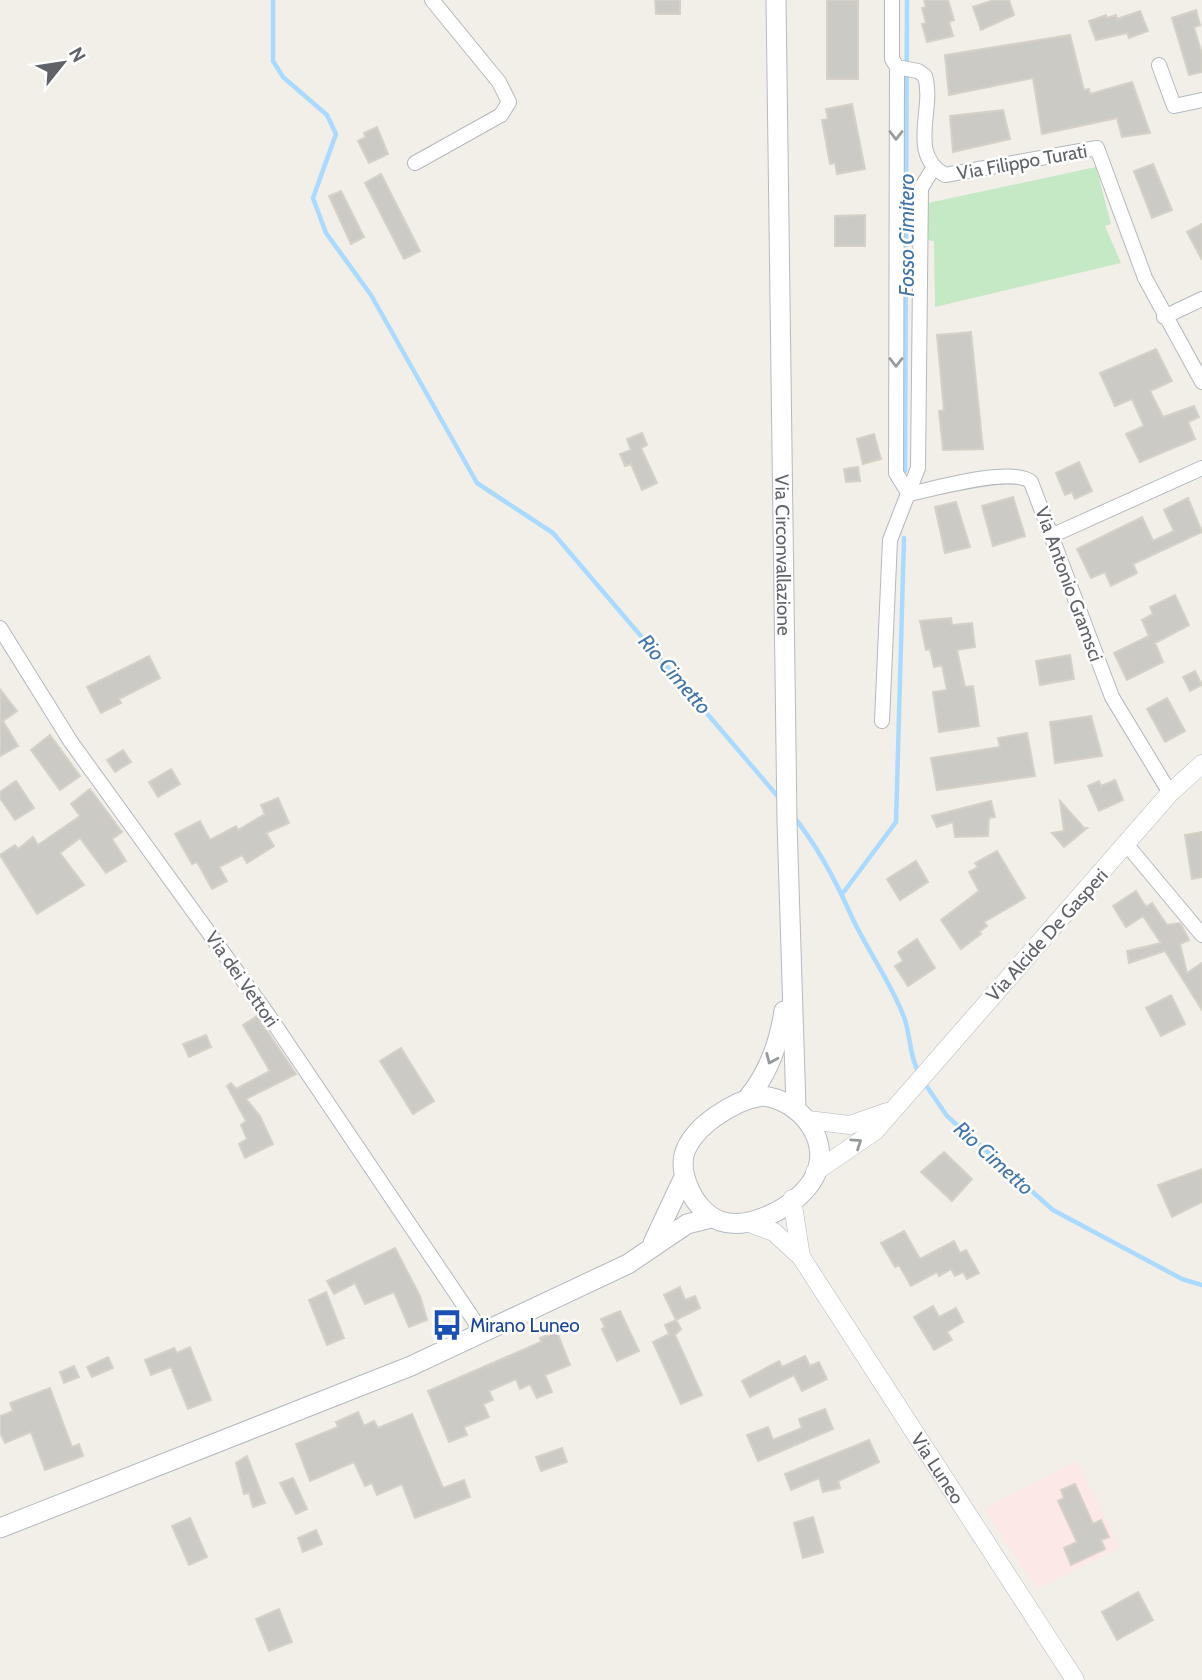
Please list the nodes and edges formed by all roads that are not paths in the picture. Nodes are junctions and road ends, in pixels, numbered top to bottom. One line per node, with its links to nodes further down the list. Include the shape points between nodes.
1 (432, 0): 7 (street, via 499,82 509,102 502,115)
2 (776, 0): 21 (main road, Via Circonvallazione)
3 (892, 0): 5 (street, via 892,59)
4 (1159, 65): 6 (street, via 1174,106)
5 (899, 67): 8 (street, Via Filippo Turati, via 918,71 927,82 924,148); 13 (street, one-way to 13, via 896,473)
6 (1202, 100)
7 (415, 163)
8 (934, 167): 10 (street, Via Filippo Turati, via 945,175 1097,148 1128,238); 13 (street, via 921,188 918,468)
9 (1202, 299): 10 (street)
10 (1164, 317): 11 (street, Via Filippo Turati)
11 (1202, 382)
12 (1202, 468): 14 (street)
13 (909, 494): 14 (street, Via Antonio Gramsci, via 960,482 1026,478 1036,491); 16 (street, via 890,540)
14 (1051, 536): 18 (street, Via Antonio Gramsci, via 1112,697)
15 (0, 628): 32 (street, Via dei Vettori, via 71,742 269,1016)
16 (882, 721)
17 (1202, 764): 18 (street, Via Alcide De Gasperi)
18 (1170, 793): 19 (street, Via Alcide De Gasperi)
19 (1127, 845): 20 (street); 23 (street, Via Alcide De Gasperi)
20 (1202, 935)
21 (791, 969): 22 (main road, one-way to 22, via 778,1041 760,1083); 24 (main road, Via Circonvallazione)
22 (747, 1099): 24 (main road, via 781,1097); 26 (main road, via 692,1140 684,1156)
23 (893, 1109): 24 (street, via 850,1125); 25 (street, Via Alcide De Gasperi, one-way to 23, via 874,1131)
24 (802, 1114): 25 (main road, via 819,1147)
25 (815, 1172): 27 (main road, via 813,1180)
26 (684, 1177): 28 (main road, via 695,1200); 30 (main road)
27 (792, 1199): 29 (main road); 31 (street)
28 (711, 1217): 29 (main road, via 731,1225); 30 (main road, via 687,1224)
29 (749, 1223): 31 (street, via 774,1232)
30 (651, 1247): 32 (main road, via 628,1265)
31 (800, 1257): 34 (street, Via Luneo)
32 (482, 1332): 33 (main road, via 324,1401)
33 (0, 1528)
34 (1075, 1680)

